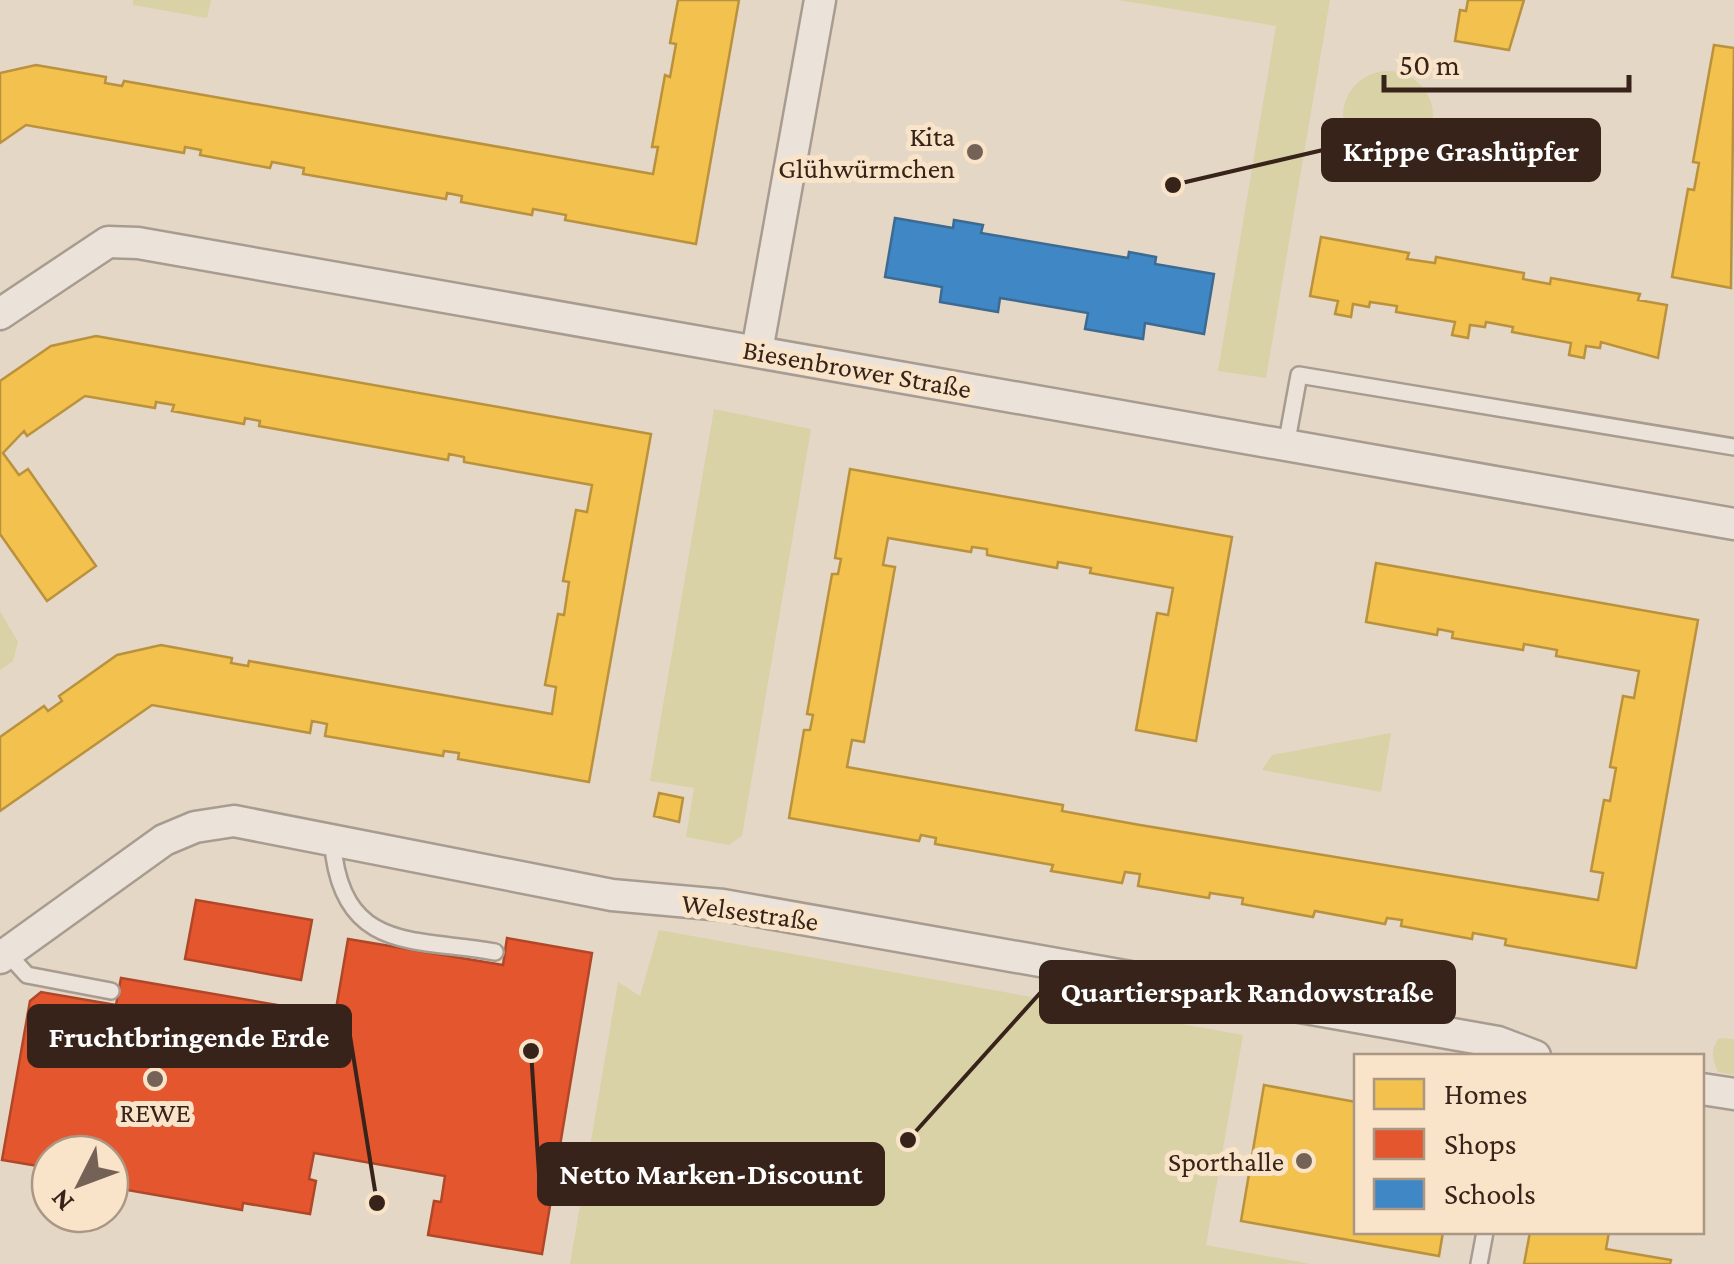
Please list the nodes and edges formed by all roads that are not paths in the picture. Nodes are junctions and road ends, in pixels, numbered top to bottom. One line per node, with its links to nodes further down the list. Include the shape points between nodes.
1 (820, 0): 3 (street)
2 (0, 314): 3 (street, Biesenbrower Straße, via 108,242)
3 (757, 351): 4 (street, Biesenbrower Straße)
4 (1286, 446): 5 (lane, via 1299,375); 6 (street, Biesenbrower Straße)
5 (1734, 447)
6 (1734, 524)
7 (334, 856): 8 (lane, via 342,894 374,931)
8 (495, 952)
9 (4, 956): 10 (lane, via 28,975); 11 (street, Welsestraße, via 164,840 234,821 612,895 723,905 1237,994 1498,1042)
10 (111, 991)
11 (1524, 1054)
12 (1704, 1088): 13 (street)
13 (1734, 1094)
14 (1486, 1234): 15 (lane)
15 (1479, 1264)

